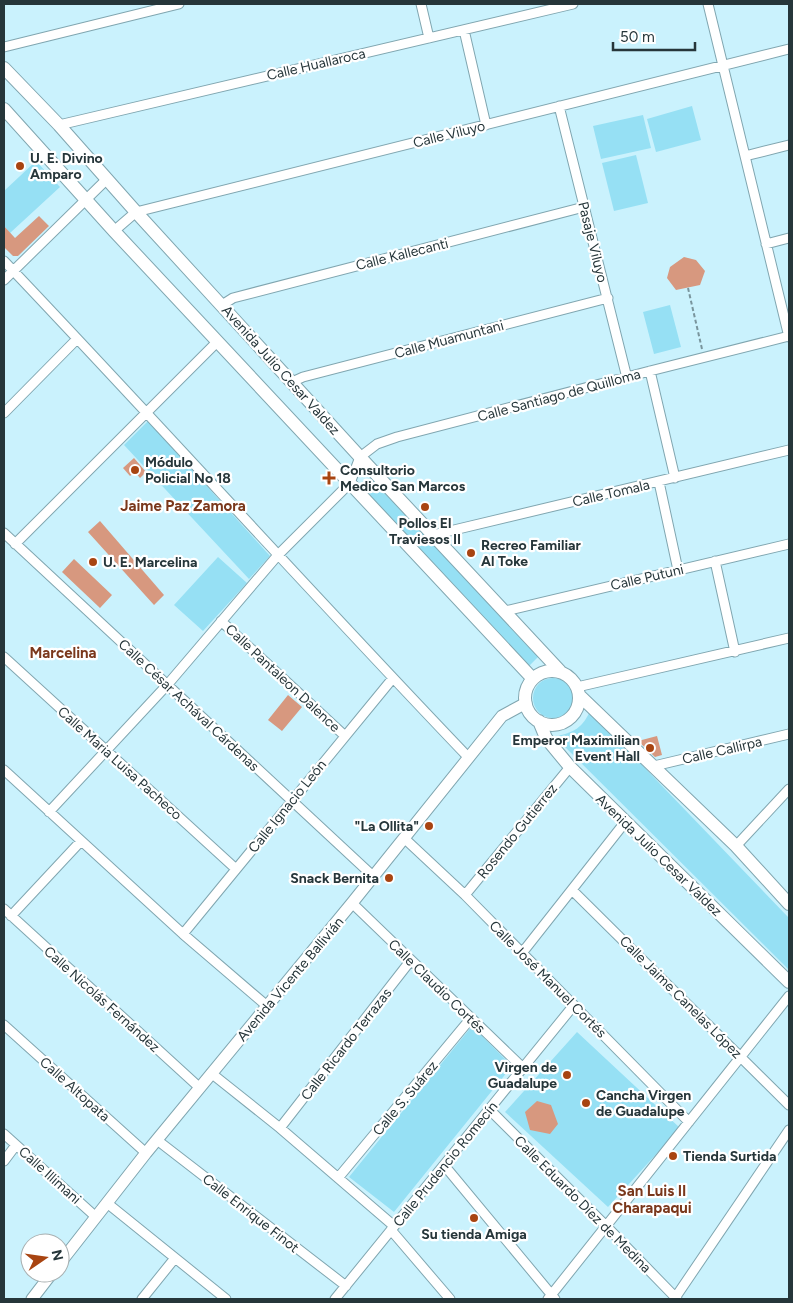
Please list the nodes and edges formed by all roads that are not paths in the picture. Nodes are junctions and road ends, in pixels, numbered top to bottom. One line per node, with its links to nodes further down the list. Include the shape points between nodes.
1 (179, 4): 7 (street)
2 (421, 4): 6 (street)
3 (573, 4): 5 (street, Calle Huallaroca)
4 (708, 4): 9 (street)
5 (464, 30): 6 (street, Calle Huallaroca); 14 (street)
6 (429, 38): 13 (street, Calle Huallaroca)
7 (4, 47)
8 (789, 50): 9 (street, Calle Viluyo)
9 (723, 66): 11 (street, Calle Viluyo); 16 (street)
10 (4, 68): 13 (main road, Avenida Julio Cesar Valdez)
11 (559, 106): 14 (street, Calle Viluyo); 19 (street, Pasaje Viluyo)
12 (4, 109): 18 (main road, Avenida Julio Cesar Valdez)
13 (59, 125): 17 (main road, Avenida Julio Cesar Valdez)
14 (486, 125): 20 (street, Calle Viluyo)
15 (789, 145): 16 (street)
16 (745, 156): 23 (street)
17 (107, 179): 18 (street); 20 (main road, Avenida Julio Cesar Valdez)
18 (86, 199): 21 (main road, Avenida Julio Cesar Valdez); 25 (street)
19 (584, 207): 27 (street, Pasaje Viluyo); 28 (street, Calle Kallecanti, via 233,298)
20 (136, 212): 21 (street, Calle Viluyo); 28 (main road, Avenida Julio Cesar Valdez)
21 (114, 230): 31 (main road, Avenida Julio Cesar Valdez)
22 (789, 238): 23 (street)
23 (766, 244): 29 (street)
24 (4, 261): 25 (street)
25 (13, 271): 26 (street); 30 (street)
26 (4, 280)
27 (608, 298): 33 (street, Pasaje Viluyo); 34 (street, Calle Muamuntani)
28 (222, 304): 34 (main road, Avenida Julio Cesar Valdez)
29 (789, 336): 32 (street, Calle Santiago de Quilloma)
30 (76, 340): 35 (street); 36 (street)
31 (218, 341): 35 (street); 41 (main road, Avenida Julio Cesar Valdez)
32 (650, 371): 33 (street, Calle Santiago de Quilloma); 39 (street)
33 (627, 378): 38 (street, Calle Santiago de Quilloma, via 397,437 377,444)
34 (292, 382): 38 (main road, Avenida Julio Cesar Valdez)
35 (147, 412): 44 (street); 46 (street)
36 (4, 414)
37 (789, 450): 39 (street, Calle Tomala)
38 (360, 457): 41 (street); 42 (main road, Avenida Julio Cesar Valdez)
39 (675, 478): 40 (street, Calle Tomala)
40 (658, 482): 42 (street, Calle Tomala); 48 (street)
41 (350, 483): 46 (street); 56 (main road, Avenida Julio Cesar Valdez)
42 (432, 535): 49 (main road, Avenida Julio Cesar Valdez)
43 (5, 536): 44 (street, Calle César Achával Cárdenas)
44 (15, 544): 57 (street, Calle César Achával Cárdenas)
45 (789, 544): 47 (street, Calle Putuni)
46 (278, 555): 50 (street); 55 (street)
47 (715, 561): 48 (street, Calle Putuni); 52 (street)
48 (678, 570): 49 (street, Calle Putuni)
49 (505, 611): 54 (main road, Avenida Julio Cesar Valdez)
50 (221, 621): 57 (street); 62 (street, Calle Pantaleon Dalence)
51 (789, 638): 52 (street)
52 (735, 652): 58 (street)
53 (4, 657): 63 (street, Calle Maria Luisa Pacheco)
54 (560, 671): 56 (main road, via 541,673); 58 (main road, via 572,679)
55 (393, 678): 62 (street, Calle Ignacio León); 64 (street)
56 (533, 679): 59 (main road, via 526,690)
57 (168, 684): 63 (street); 69 (street, Calle César Achával Cárdenas)
58 (578, 691): 60 (main road, via 579,704 563,722); 65 (main road)
59 (526, 703): 60 (main road); 64 (street, Avenida Vicente Ballivián, via 502,716)
60 (539, 721): 66 (main road, Avenida Julio Cesar Valdez, via 546,738)
61 (789, 734): 65 (street, Calle Callirpa)
62 (345, 736): 69 (street, Calle Ignacio León)
63 (107, 750): 70 (street); 75 (street, Calle Maria Luisa Pacheco)
64 (469, 758): 72 (street, Avenida Vicente Ballivián)
65 (654, 766): 74 (main road)
66 (570, 767): 71 (main road, Avenida Julio Cesar Valdez); 78 (street, Rosendo Gutierrez)
67 (4, 770): 70 (street)
68 (789, 789): 74 (street)
69 (292, 800): 75 (street, Calle Ignacio León); 76 (street, Calle César Achával Cárdenas)
70 (50, 812): 73 (street)
71 (626, 821): 77 (street); 86 (main road, Avenida Julio Cesar Valdez)
72 (404, 838): 76 (street, Avenida Vicente Ballivián); 78 (street, Calle José Manuel Cortés)
73 (81, 842): 82 (street); 83 (street)
74 (736, 846): 80 (main road)
75 (236, 869): 83 (street, Calle Ignacio León)
76 (374, 876): 79 (street, Avenida Vicente Ballivián)
77 (572, 890): 84 (street); 92 (street, Calle Jaime Canelas López)
78 (465, 895): 84 (street, Calle José Manuel Cortés)
79 (352, 903): 85 (street, Calle Claudio Cortés); 89 (street, Avenida Vicente Ballivián)
80 (789, 904)
81 (4, 910): 82 (street, Calle Nicolás Fernández)
82 (11, 916): 95 (street, Calle Nicolás Fernández)
83 (182, 934): 89 (street)
84 (522, 953): 88 (street, Calle José Manuel Cortés)
85 (411, 960): 90 (street, Calle Claudio Cortés); 99 (street, Calle Ricardo Terrazas)
86 (789, 982)
87 (789, 996): 92 (street)
88 (574, 1005): 93 (street, Calle Prudencio Romecín); 98 (street, Calle José Manuel Cortés)
89 (267, 1006): 94 (street, Avenida Vicente Ballivián)
90 (471, 1018): 93 (street, Calle Claudio Cortés); 107 (street, Calle S. Suárez)
91 (4, 1025): 104 (street, Calle Altopata)
92 (741, 1057): 96 (street, Calle Jaime Canelas López); 98 (street)
93 (523, 1068): 97 (street, Calle Prudencio Romecín)
94 (211, 1073): 95 (street, Avenida Vicente Ballivián); 99 (street)
95 (200, 1088): 102 (street, Avenida Vicente Ballivián)
96 (789, 1105)
97 (489, 1109): 106 (street, Calle Prudencio Romecín); 110 (street, Calle Eduardo Díez de Medina)
98 (689, 1122): 110 (street)
99 (280, 1128): 107 (street)
100 (789, 1130): 118 (street)
101 (4, 1134): 103 (street, Calle Illimani)
102 (157, 1140): 104 (street, Avenida Vicente Ballivián); 115 (street, Calle Enrique Finot)
103 (16, 1145): 105 (street); 109 (street, Calle Illimani)
104 (146, 1154): 108 (street, Avenida Vicente Ballivián)
105 (4, 1161)
106 (444, 1165): 111 (street, Calle Prudencio Romecín); 117 (street)
107 (338, 1178): 111 (street)
108 (107, 1203): 109 (street, Avenida Vicente Ballivián); 113 (street)
109 (96, 1217): 112 (street, Avenida Vicente Ballivián)
110 (606, 1226): 117 (street); 118 (street, Calle Eduardo Díez de Medina)
111 (393, 1228): 115 (street, Calle Prudencio Romecín); 116 (street)
112 (70, 1250)
113 (175, 1258): 120 (street); 121 (street)
114 (44, 1283): 119 (street)
115 (346, 1286): 122 (street, Calle Prudencio Romecín)
116 (445, 1297)
117 (552, 1298)
118 (676, 1298)
119 (32, 1299)
120 (142, 1299)
121 (226, 1299)
122 (335, 1299)

